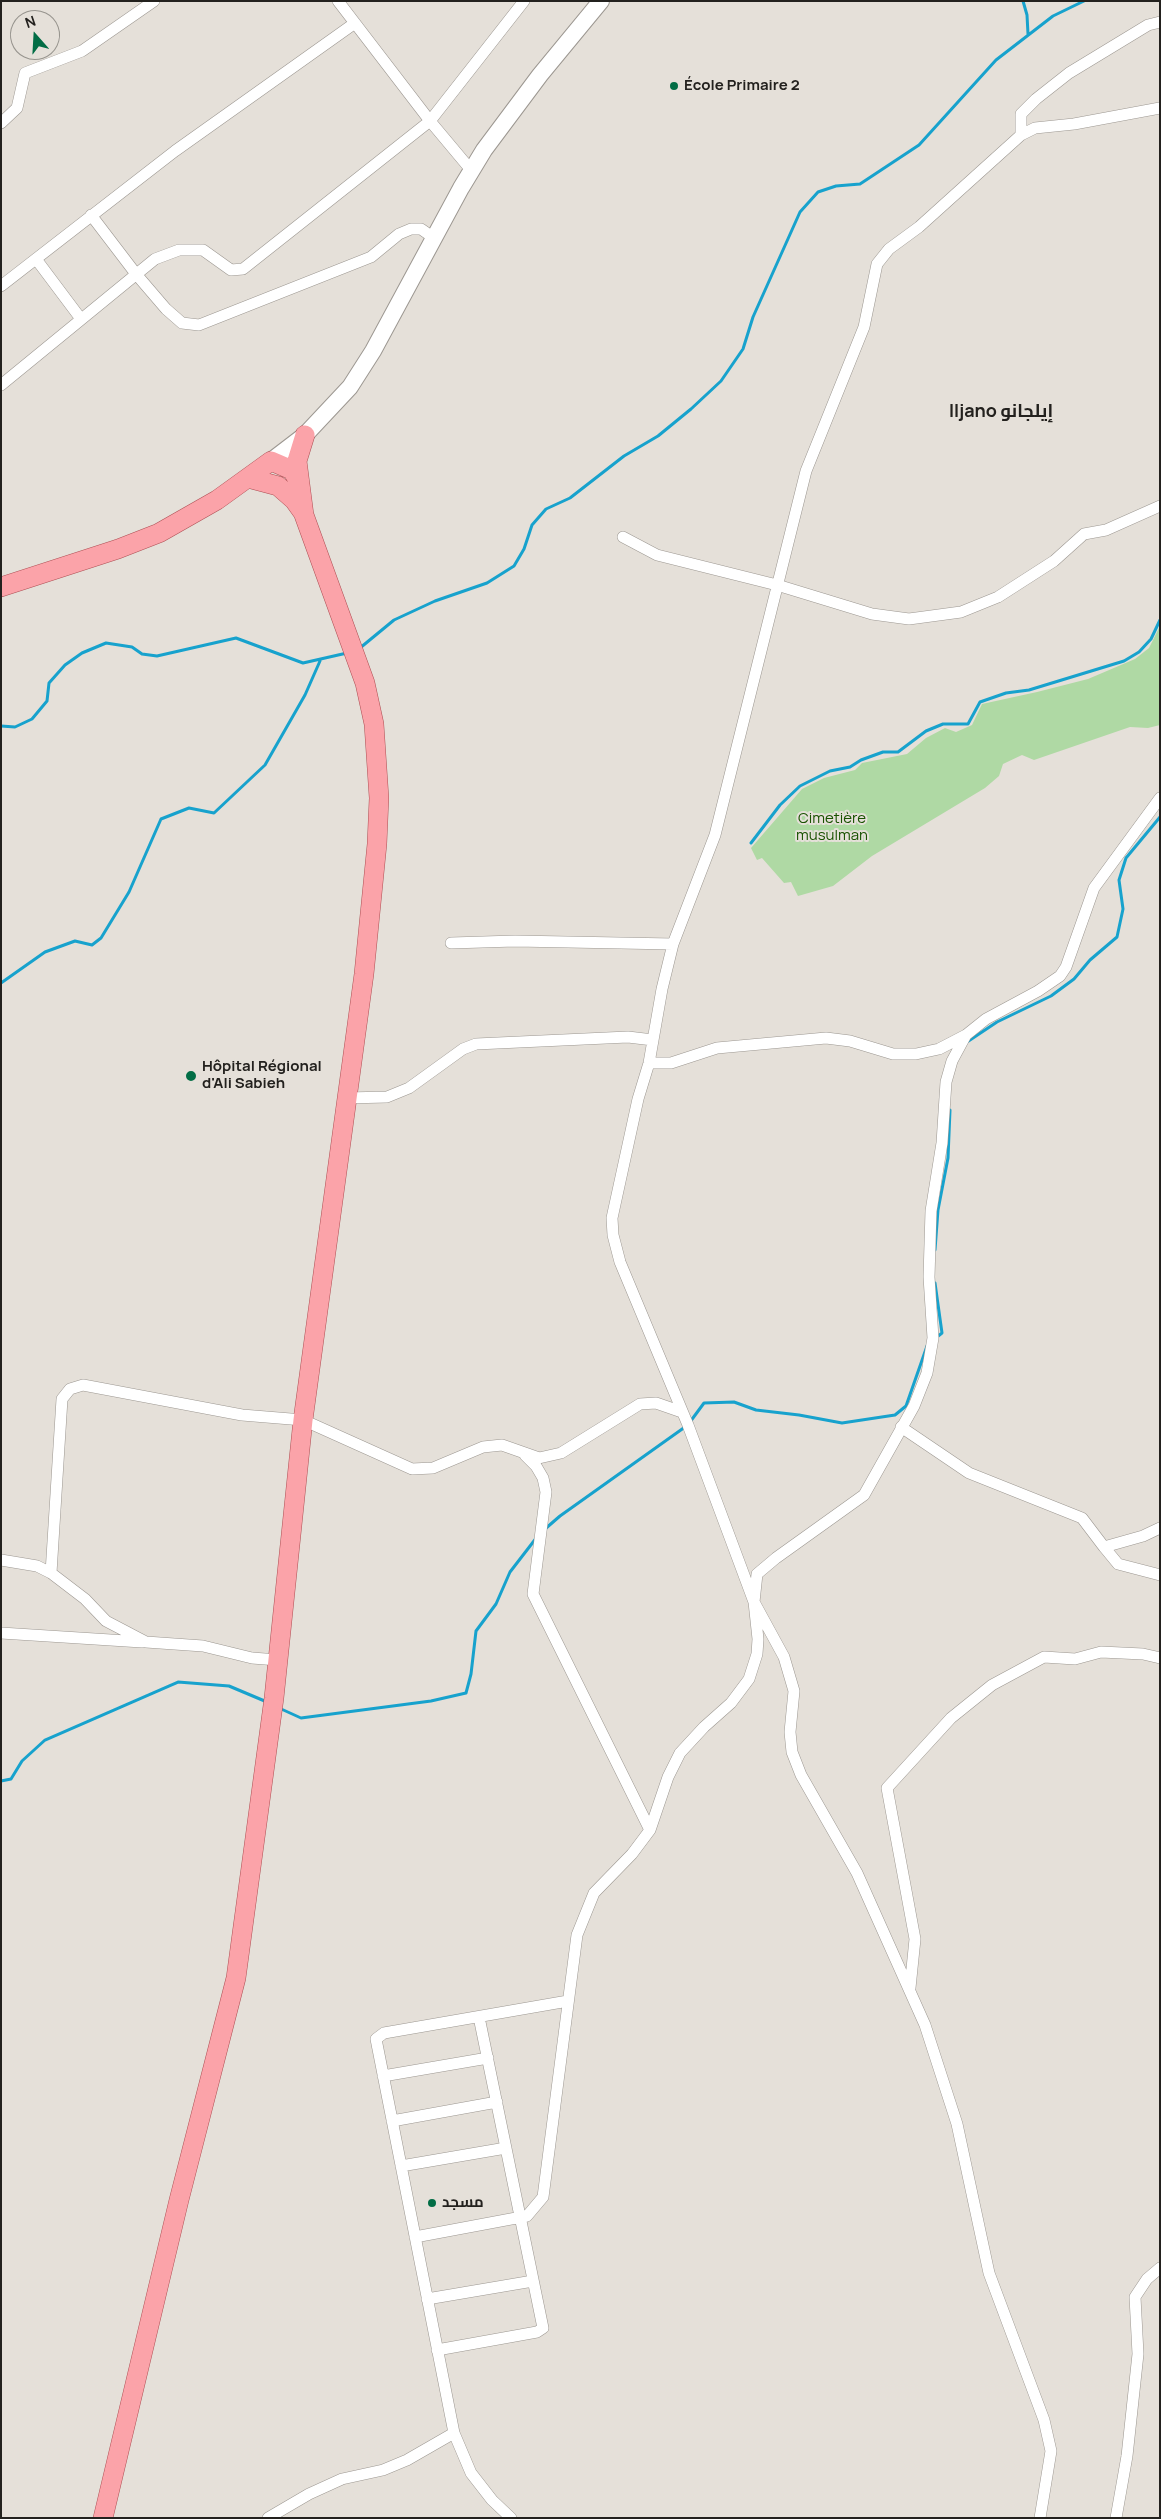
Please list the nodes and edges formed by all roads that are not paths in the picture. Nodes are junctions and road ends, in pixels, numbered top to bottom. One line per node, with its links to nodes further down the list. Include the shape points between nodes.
1 (154, 1): 9 (street, via 82,52 25,73 17,108)
2 (338, 1): 6 (street)
3 (524, 1): 8 (street)
4 (601, 1): 11 (main road, via 518,104)
5 (1160, 22): 10 (street, via 1148,25 1069,73 1036,99 1021,114)
6 (355, 23): 8 (street); 12 (street)
7 (1160, 108): 10 (street, via 1035,128)
8 (430, 121): 11 (street); 15 (street, via 243,269 231,270 203,250 187,249 155,259)
9 (1, 123)
10 (1021, 135): 26 (street, via 889,249 877,264 864,326 806,471)
11 (471, 170): 13 (main road)
12 (91, 215): 14 (street); 15 (street)
13 (434, 238): 15 (street, via 421,229 411,229 399,234 370,257 199,325 182,323); 19 (main road, via 362,370 336,404)
14 (36, 259): 16 (street); 17 (street)
15 (136, 274): 17 (street)
16 (1, 286)
17 (81, 319): 18 (street)
18 (1, 384)
19 (305, 435): 20 (main road); 22 (main road, via 297,461)
20 (271, 461): 21 (main road); 22 (main road, via 292,470)
21 (248, 478): 24 (main road, via 278,486 294,500); 27 (main road, via 159,533 118,550)
22 (298, 480): 24 (main road)
23 (1160, 506): 26 (street, via 1106,530 1084,534 1054,561 998,598 961,612 909,619 872,614)
24 (304, 515): 34 (main road, via 348,630 374,724 379,798 378,844)
25 (623, 537): 26 (street, via 657,555)
26 (777, 585): 30 (street, via 714,835)
27 (1, 588)
28 (1160, 798): 31 (street, via 1094,888 1060,976 986,1018)
29 (452, 943): 30 (street)
30 (673, 944): 32 (street)
31 (966, 1035): 33 (street, via 939,1049 916,1054 892,1054 850,1041 826,1038 717,1048 671,1064); 37 (street, via 952,1061 946,1082 942,1142 931,1211 929,1277 933,1338 927,1373 914,1406)
32 (653, 1040): 33 (street); 34 (street, via 628,1038 476,1044 463,1049 409,1088 387,1097)
33 (649, 1063): 35 (street, via 612,1218 613,1235 620,1262)
34 (348, 1098): 36 (main road)
35 (682, 1412): 38 (street, via 656,1403 640,1404 562,1453 540,1458); 44 (street)
36 (303, 1420): 38 (street, via 412,1468 434,1468 483,1447 502,1445); 42 (street, via 242,1415 83,1385 70,1389 62,1400); 48 (main road)
37 (901, 1427): 40 (street, via 969,1473 1082,1518); 44 (street, via 864,1495 758,1574)
38 (522, 1452): 49 (street, via 536,1466 546,1492 533,1594)
39 (1160, 1528): 40 (street)
40 (1104, 1547): 43 (street, via 1118,1564)
41 (1, 1560): 42 (street, via 36,1566)
42 (51, 1573): 46 (street, via 85,1599 106,1621)
43 (1160, 1575)
44 (754, 1602): 49 (street, via 758,1639 749,1678 731,1703 680,1753); 50 (street, via 784,1657 794,1691 790,1732 792,1752 801,1775 848,1855)
45 (1, 1633): 46 (street)
46 (146, 1642): 48 (street, via 203,1646 252,1658)
47 (1160, 1658): 50 (street, via 1101,1652 1075,1659 1044,1657 992,1685 951,1718 887,1788 915,1939)
48 (278, 1660): 66 (main road, via 236,1978 176,2210)
49 (650, 1830): 51 (street, via 594,1893 577,1935)
50 (909, 1990): 69 (street, via 925,2025 957,2124 989,2273 1044,2420 1051,2451)
51 (568, 2002): 52 (street); 59 (street, via 543,2197 527,2216)
52 (479, 2017): 53 (street); 54 (street, via 384,2033 376,2040)
53 (488, 2058): 54 (street); 55 (street)
54 (383, 2076): 56 (street)
55 (497, 2102): 56 (street); 57 (street)
56 (392, 2121): 58 (street)
57 (506, 2148): 58 (street); 59 (street)
58 (401, 2166): 60 (street)
59 (520, 2217): 60 (street); 62 (street)
60 (415, 2237): 63 (street)
61 (1160, 2268): 70 (street, via 1147,2278 1135,2297 1138,2354 1128,2456)
62 (533, 2281): 63 (street); 64 (street, via 543,2328 537,2332)
63 (428, 2300): 64 (street)
64 (437, 2350): 65 (street)
65 (454, 2433): 67 (street, via 407,2460 383,2470 342,2479); 68 (street, via 471,2474)
66 (103, 2518)
67 (268, 2518)
68 (511, 2518)
69 (1040, 2518)
70 (1116, 2518)

